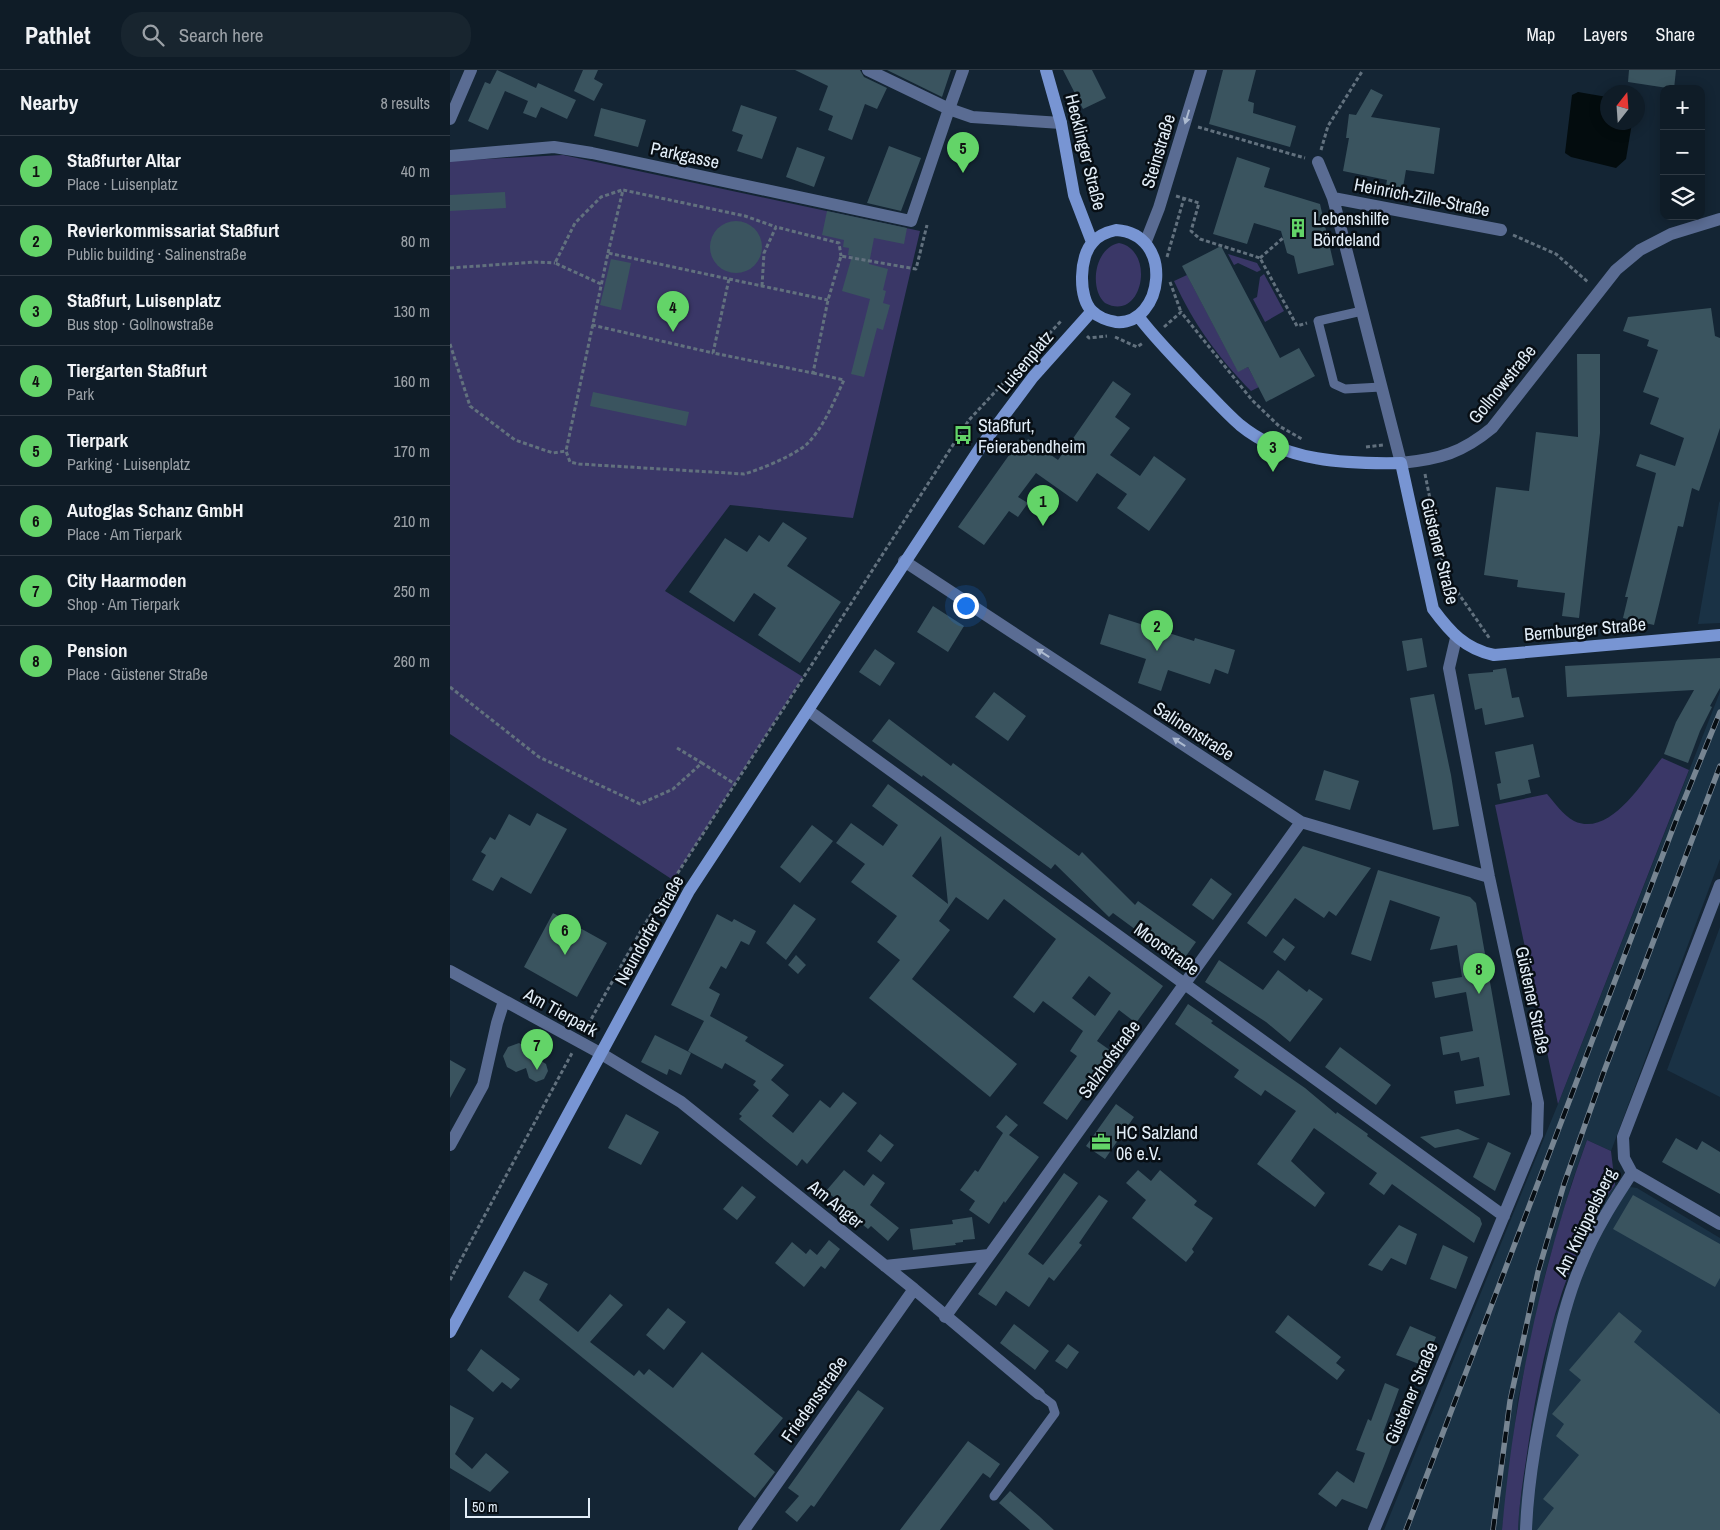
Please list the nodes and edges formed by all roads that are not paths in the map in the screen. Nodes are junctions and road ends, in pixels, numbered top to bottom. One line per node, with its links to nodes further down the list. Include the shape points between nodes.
1 (471, 70): 7 (street)
2 (868, 70): 6 (street)
3 (964, 70): 6 (street)
4 (1046, 70): 8 (main road, Hecklinger Straße)
5 (1201, 70): 14 (street, Steinstraße, one-way to 14)
6 (949, 109): 8 (street, via 972,118); 9 (street, Parkgasse, via 911,221 554,147)
7 (450, 119)
8 (1061, 123): 15 (main road, Hecklinger Straße, via 1074,194)
9 (450, 156)
10 (1318, 162): 11 (street, Heinrich-Zille-Straße)
11 (1333, 198): 13 (street, Heinrich-Zille-Straße); 16 (street)
12 (1720, 219): 20 (street, Gollnowstraße, via 1671,234 1640,250 1616,270 1492,428 1472,444 1450,455)
13 (1501, 230)
14 (1146, 241): 15 (main road, via 1134,233 1116,230); 18 (main road, via 1154,257 1154,290 1150,304)
15 (1092, 242): 17 (main road, via 1085,257 1084,273 1084,293)
16 (1362, 310): 19 (street); 19 (lane, via 1318,321 1334,384 1345,388)
17 (1092, 311): 18 (main road, via 1103,319 1117,322); 21 (main road, Luisenplatz, via 1033,377 987,438)
18 (1138, 316): 20 (main road, Gollnowstraße, via 1240,426 1255,436 1316,459 1360,464)
19 (1381, 387): 20 (street)
20 (1401, 463): 23 (main road, Güstener Straße, via 1432,609)
21 (904, 561): 24 (main road, Neundorfer Straße); 25 (street, Salinenstraße, one-way to 21)
22 (1720, 635): 23 (main road, Bernburger Straße, via 1494,655 1469,647)
23 (1456, 638): 26 (street, Güstener Straße, via 1450,668)
24 (809, 711): 29 (street, Moorstraße); 31 (main road, Neundorfer Straße, via 689,892)
25 (1300, 822): 26 (street, Salinenstraße); 29 (street, Salzhofstraße)
26 (1489, 877): 34 (street, Güstener Straße, via 1538,1103 1537,1135)
27 (1720, 885): 33 (street, Am Knüppelsberg, via 1623,1137 1624,1158)
28 (450, 970): 30 (street, Am Tierpark)
29 (1185, 984): 34 (street, Moorstraße); 36 (street, Salzhofstraße)
30 (504, 1001): 31 (street, Am Tierpark); 32 (street, Am Tierpark, via 483,1085)
31 (600, 1053): 37 (street, Am Anger, via 681,1102); 40 (main road, Neundorfer Straße)
32 (450, 1145)
33 (1632, 1173): 35 (street); 45 (street, Am Knüppelsberg, via 1606,1212 1581,1263 1560,1327 1540,1418)
34 (1504, 1216): 44 (street, Güstener Straße)
35 (1720, 1224)
36 (990, 1255): 37 (street); 39 (street, Salzhofstraße)
37 (886, 1266): 38 (street, Am Anger)
38 (914, 1289): 39 (street, Am Anger); 43 (street, Friedensstraße)
39 (945, 1317): 41 (street, Am Anger)
40 (450, 1332)
41 (1039, 1394): 42 (lane, via 1052,1404 1055,1413)
42 (994, 1496)
43 (744, 1530)
44 (1374, 1530)
45 (1526, 1530)

